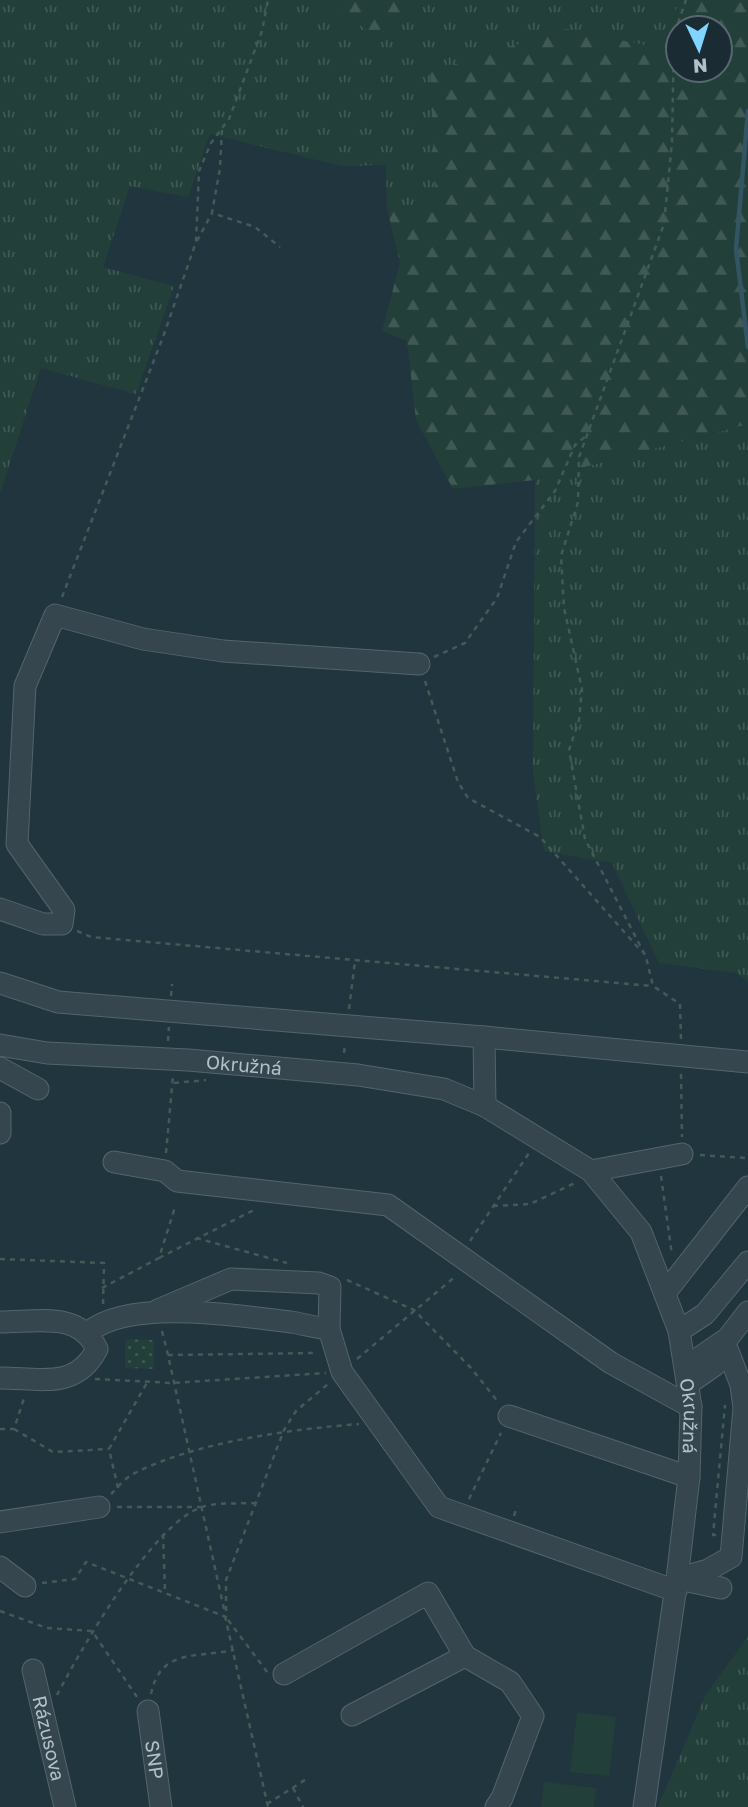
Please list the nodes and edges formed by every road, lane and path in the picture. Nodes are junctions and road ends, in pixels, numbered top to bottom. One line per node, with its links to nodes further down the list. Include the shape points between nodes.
1 (268, 0): 3 (path, via 262,31)
2 (685, 0): 7 (path, via 674,35 672,142 664,224)
3 (222, 130): 4 (path); 5 (path, via 211,143 200,171)
4 (212, 214): 5 (path); 6 (path, via 255,227)
5 (196, 242): 8 (path)
6 (280, 247)
7 (587, 435): 9 (path, via 575,445 555,491 516,542 497,598 465,643); 12 (path, via 579,457 578,502 561,556 564,608 582,689 579,720 569,750 585,839)
8 (55, 614): 9 (street, via 143,639 223,651); 11 (street, via 25,687 17,844 64,909)
9 (419, 664): 12 (path, via 458,782 468,798 540,837)
10 (0, 909): 11 (street, via 43,924)
11 (62, 924): 13 (path, via 91,937)
12 (646, 957): 15 (path)
13 (355, 961): 15 (path); 16 (path)
14 (0, 983): 16 (street, via 58,1002)
15 (653, 986): 19 (path, via 680,1004)
16 (347, 1026): 17 (street)
17 (484, 1037): 19 (street); 24 (street)
18 (0, 1045): 20 (street, Okružná, via 47,1053)
19 (681, 1053): 21 (street); 28 (path)
20 (173, 1060): 24 (street, Okružná, via 414,1083 444,1089); 32 (path)
21 (748, 1062)
22 (0, 1068): 23 (street)
23 (38, 1089)
24 (485, 1106): 33 (street, Okružná)
25 (0, 1112): 26 (street)
26 (4, 1140)
27 (532, 1148): 35 (path)
28 (682, 1154): 29 (street); 30 (path)
29 (659, 1158): 33 (street); 44 (path, via 668,1247)
30 (746, 1158)
31 (114, 1162): 32 (street)
32 (165, 1171): 65 (street, via 177,1181 388,1205 611,1363)
33 (591, 1171): 35 (path, via 542,1200); 48 (street, Okružná, via 641,1232)
34 (748, 1187): 44 (street)
35 (493, 1206): 39 (path)
36 (175, 1207): 40 (path)
37 (257, 1208): 38 (path)
38 (196, 1238): 40 (path); 43 (path)
39 (468, 1244)
40 (159, 1258): 47 (path)
41 (0, 1259): 47 (path, via 104,1263)
42 (748, 1262): 55 (street, via 705,1314)
43 (288, 1263)
44 (683, 1270): 48 (street)
45 (459, 1273): 49 (path)
46 (341, 1278): 49 (path)
47 (103, 1288): 53 (path)
48 (665, 1293): 55 (street, Okružná)
49 (414, 1310): 58 (path); 66 (path, via 471,1368)
50 (748, 1312): 59 (street)
51 (159, 1318): 53 (street); 54 (street); 54 (street, via 231,1279 319,1283 330,1287); 57 (path)
52 (0, 1322): 53 (street)
53 (96, 1326): 62 (street, via 97,1349 88,1366)
54 (329, 1329): 58 (street)
55 (680, 1331): 59 (street, Okružná)
56 (323, 1353): 57 (path)
57 (168, 1355): 64 (path)
58 (342, 1373): 64 (path); 70 (path, via 304,1403); 86 (street, via 439,1507)
59 (688, 1375): 65 (street, Okružná); 86 (street, via 715,1365 728,1351 744,1408 731,1557)
60 (0, 1378): 61 (street)
61 (31, 1378): 62 (street); 69 (path)
62 (71, 1378): 63 (path)
63 (148, 1381): 64 (path); 71 (path)
64 (172, 1383): 72 (path)
65 (691, 1407): 73 (street, Okružná)
66 (509, 1416): 73 (street); 74 (path, via 469,1499)
67 (365, 1423): 70 (path)
68 (0, 1429): 69 (path)
69 (14, 1429): 71 (path, via 53,1452)
70 (284, 1430): 72 (path); 75 (path)
71 (109, 1449): 72 (path, via 118,1488 134,1473)
72 (189, 1454): 78 (path)
73 (689, 1477): 86 (street, Okružná)
74 (462, 1497)
75 (255, 1503): 78 (path); 91 (path, via 226,1580)
76 (517, 1506): 80 (path)
77 (99, 1507): 78 (path); 82 (street)
78 (202, 1507): 83 (path); 91 (path)
79 (503, 1512): 80 (path)
80 (514, 1516): 81 (path)
81 (525, 1521)
82 (0, 1522)
83 (163, 1534): 85 (path); 89 (path)
84 (0, 1567): 87 (street)
85 (130, 1579): 87 (path, via 86,1562 75,1579); 89 (path); 92 (path)
86 (676, 1585): 88 (street); 107 (street, Okružná)
87 (25, 1586)
88 (721, 1588)
89 (165, 1592): 91 (path)
90 (0, 1611): 92 (path, via 47,1628)
91 (226, 1617): 93 (path); 96 (path, via 269,1676)
92 (92, 1631): 97 (path); 99 (path)
93 (234, 1650): 97 (path, via 168,1661 155,1675); 102 (path)
94 (465, 1656): 96 (street, via 428,1593); 98 (street); 106 (street, via 510,1682 533,1716)
95 (33, 1670): 99 (street, Rázusova)
96 (284, 1674)
97 (148, 1711): 104 (street, SNP)
98 (352, 1715)
99 (45, 1720): 103 (street, Rázusova)
100 (308, 1778): 101 (path)
101 (293, 1787): 102 (path); 105 (path)
102 (268, 1805)
103 (65, 1807)
104 (161, 1807)
105 (303, 1807)
106 (496, 1807)
107 (644, 1807)

